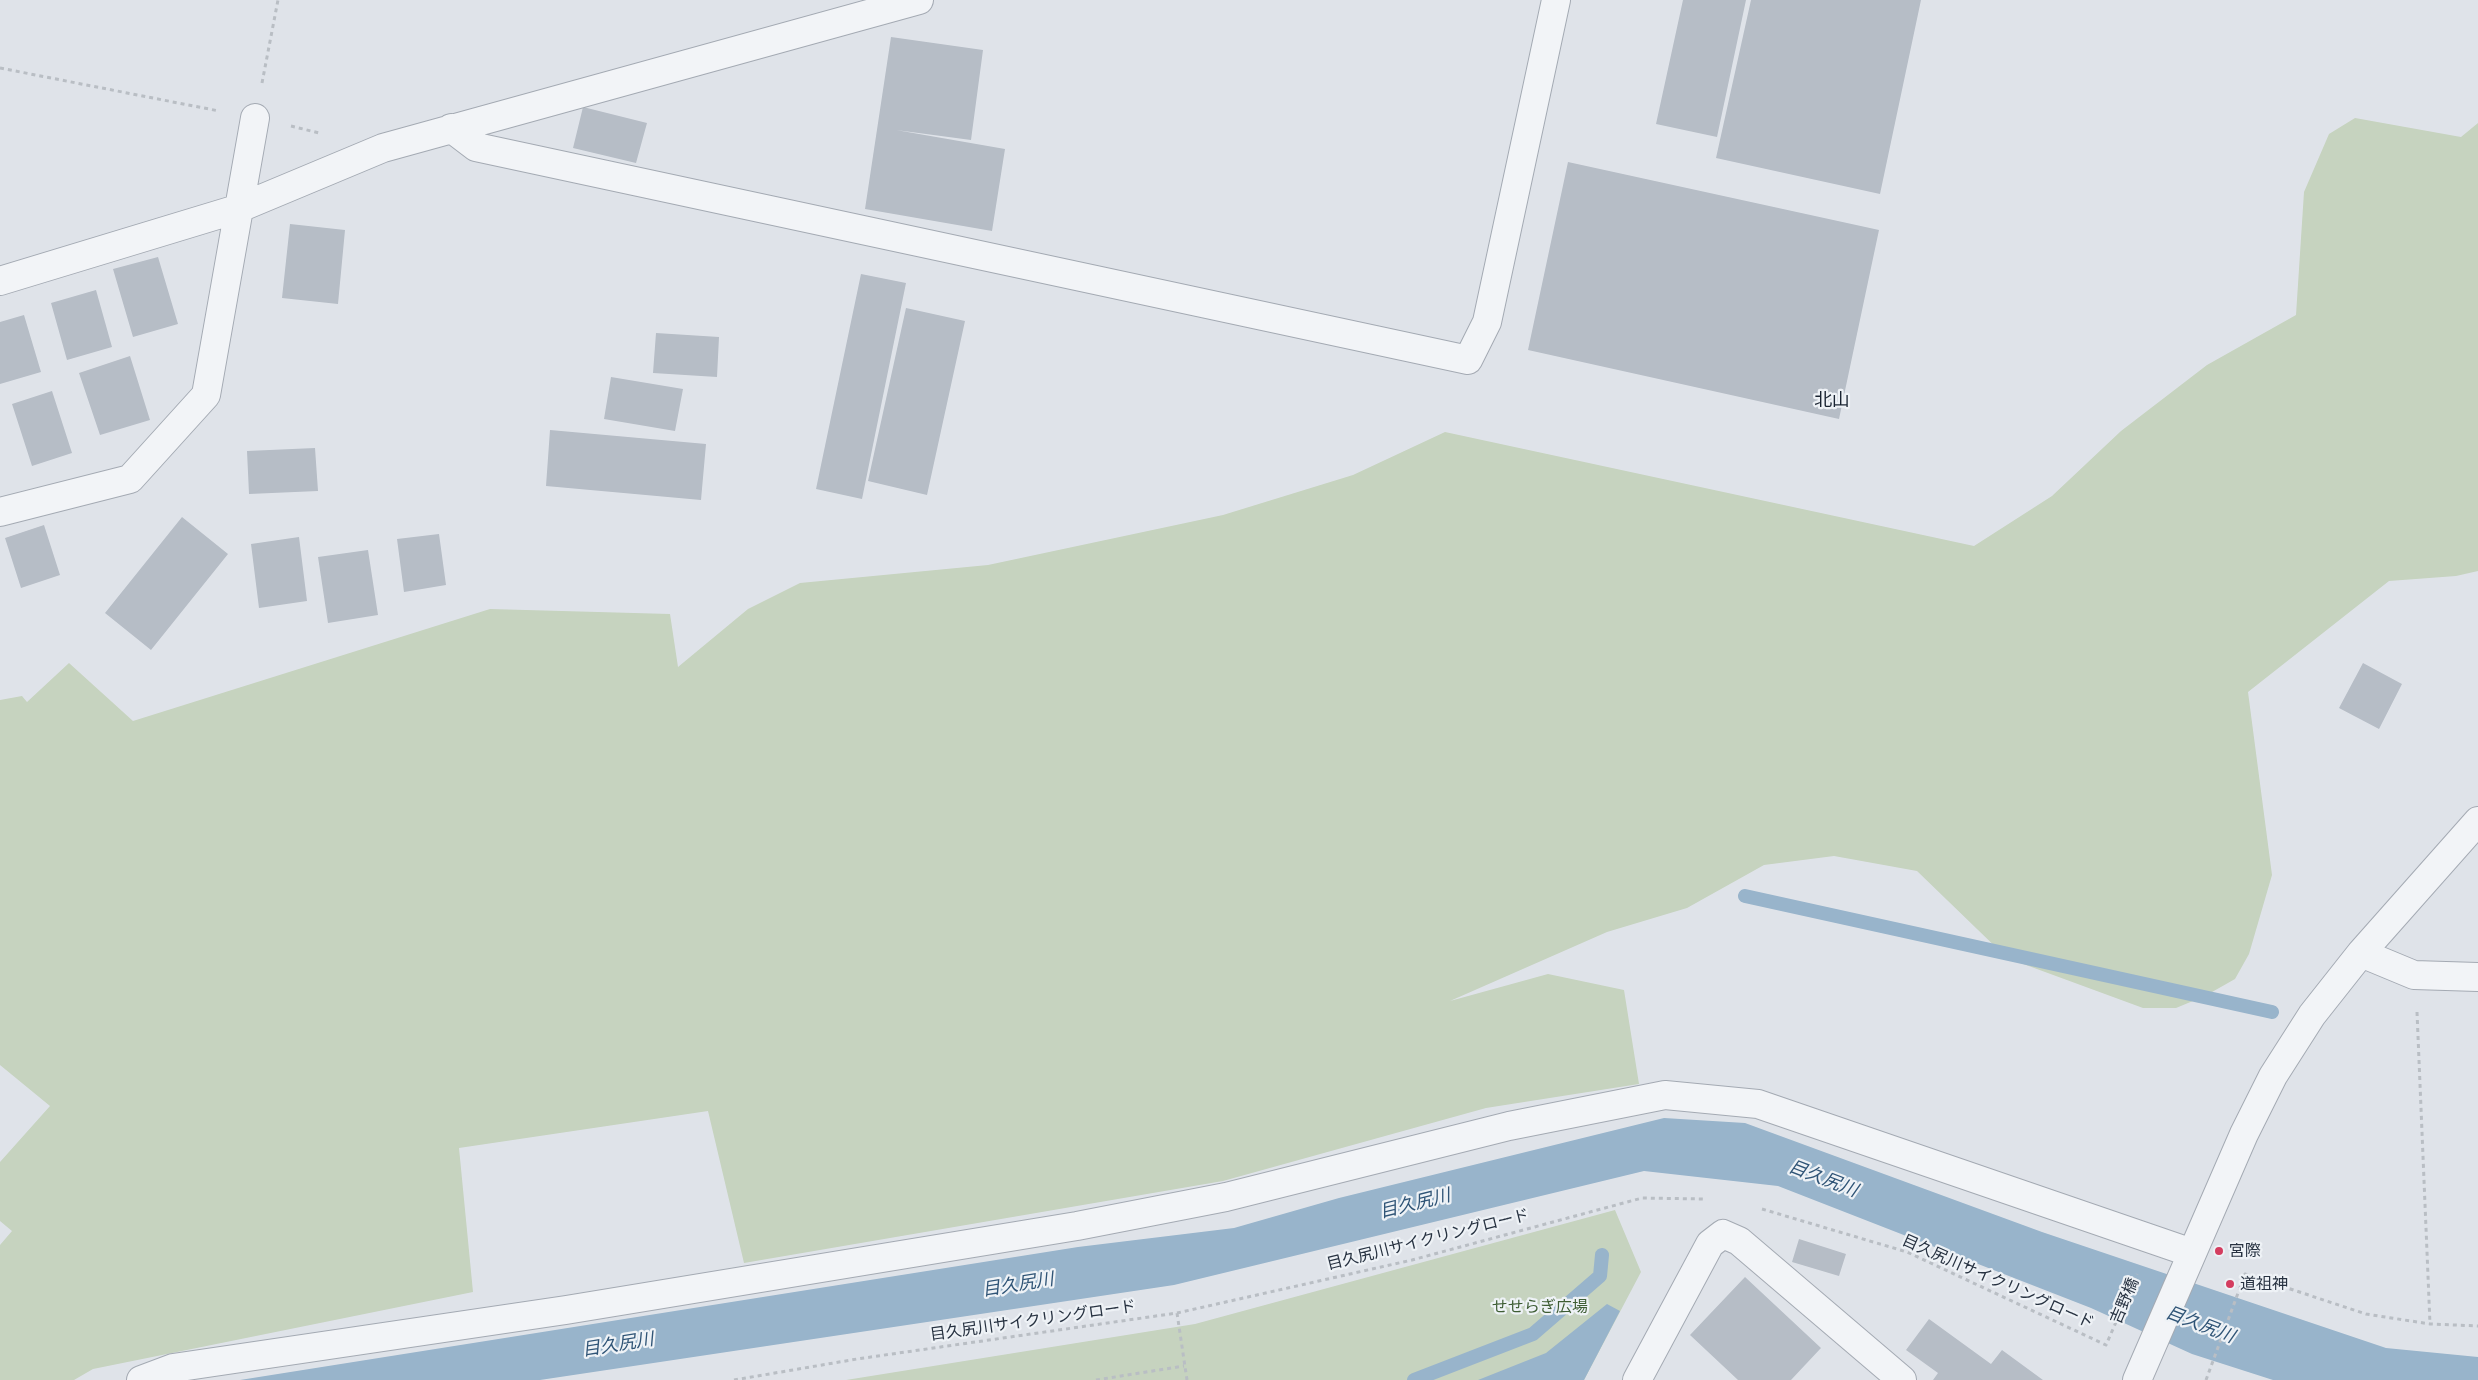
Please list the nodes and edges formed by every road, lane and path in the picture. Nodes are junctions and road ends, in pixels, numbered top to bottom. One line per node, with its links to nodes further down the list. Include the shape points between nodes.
1 (278, 0): 5 (path)
2 (919, 0): 6 (street)
3 (1556, 0): 6 (street, via 1487,322 1468,360 476,147)
4 (0, 68): 5 (path)
5 (255, 118): 7 (path); 8 (street)
6 (451, 128): 7 (street)
7 (383, 148): 8 (street)
8 (237, 209): 9 (street); 10 (street, via 206,395 130,478)
9 (0, 281)
10 (0, 512)
11 (2478, 822): 12 (street)
12 (2361, 953): 13 (street); 17 (street, via 2312,1015 2273,1076)
13 (2414, 975): 14 (street); 20 (path)
14 (2478, 977)
15 (1708, 1199): 19 (path, 目久尻川サイクリングロード, via 1642,1198 1412,1260)
16 (1761, 1208): 22 (path, 目久尻川サイクリングロード, via 1907,1252)
17 (2192, 1253): 24 (street, via 1758,1104 1665,1095 1509,1126 1226,1197 1086,1224 566,1310 173,1368); 30 (street)
18 (2140, 1266): 22 (path, 吉野橋)
19 (1176, 1313): 23 (path); 25 (path, 目久尻川サイクリングロード)
20 (2430, 1324): 21 (path); 31 (path, via 2366,1314 2246,1274)
21 (2478, 1326)
22 (2106, 1345)
23 (1184, 1366): 26 (path); 27 (path)
24 (141, 1380)
25 (734, 1380)
26 (1096, 1380)
27 (1187, 1380)
28 (1637, 1380): 29 (street, via 1710,1244 1723,1234 1739,1241)
29 (1902, 1380)
30 (2137, 1380)
31 (2206, 1380)

